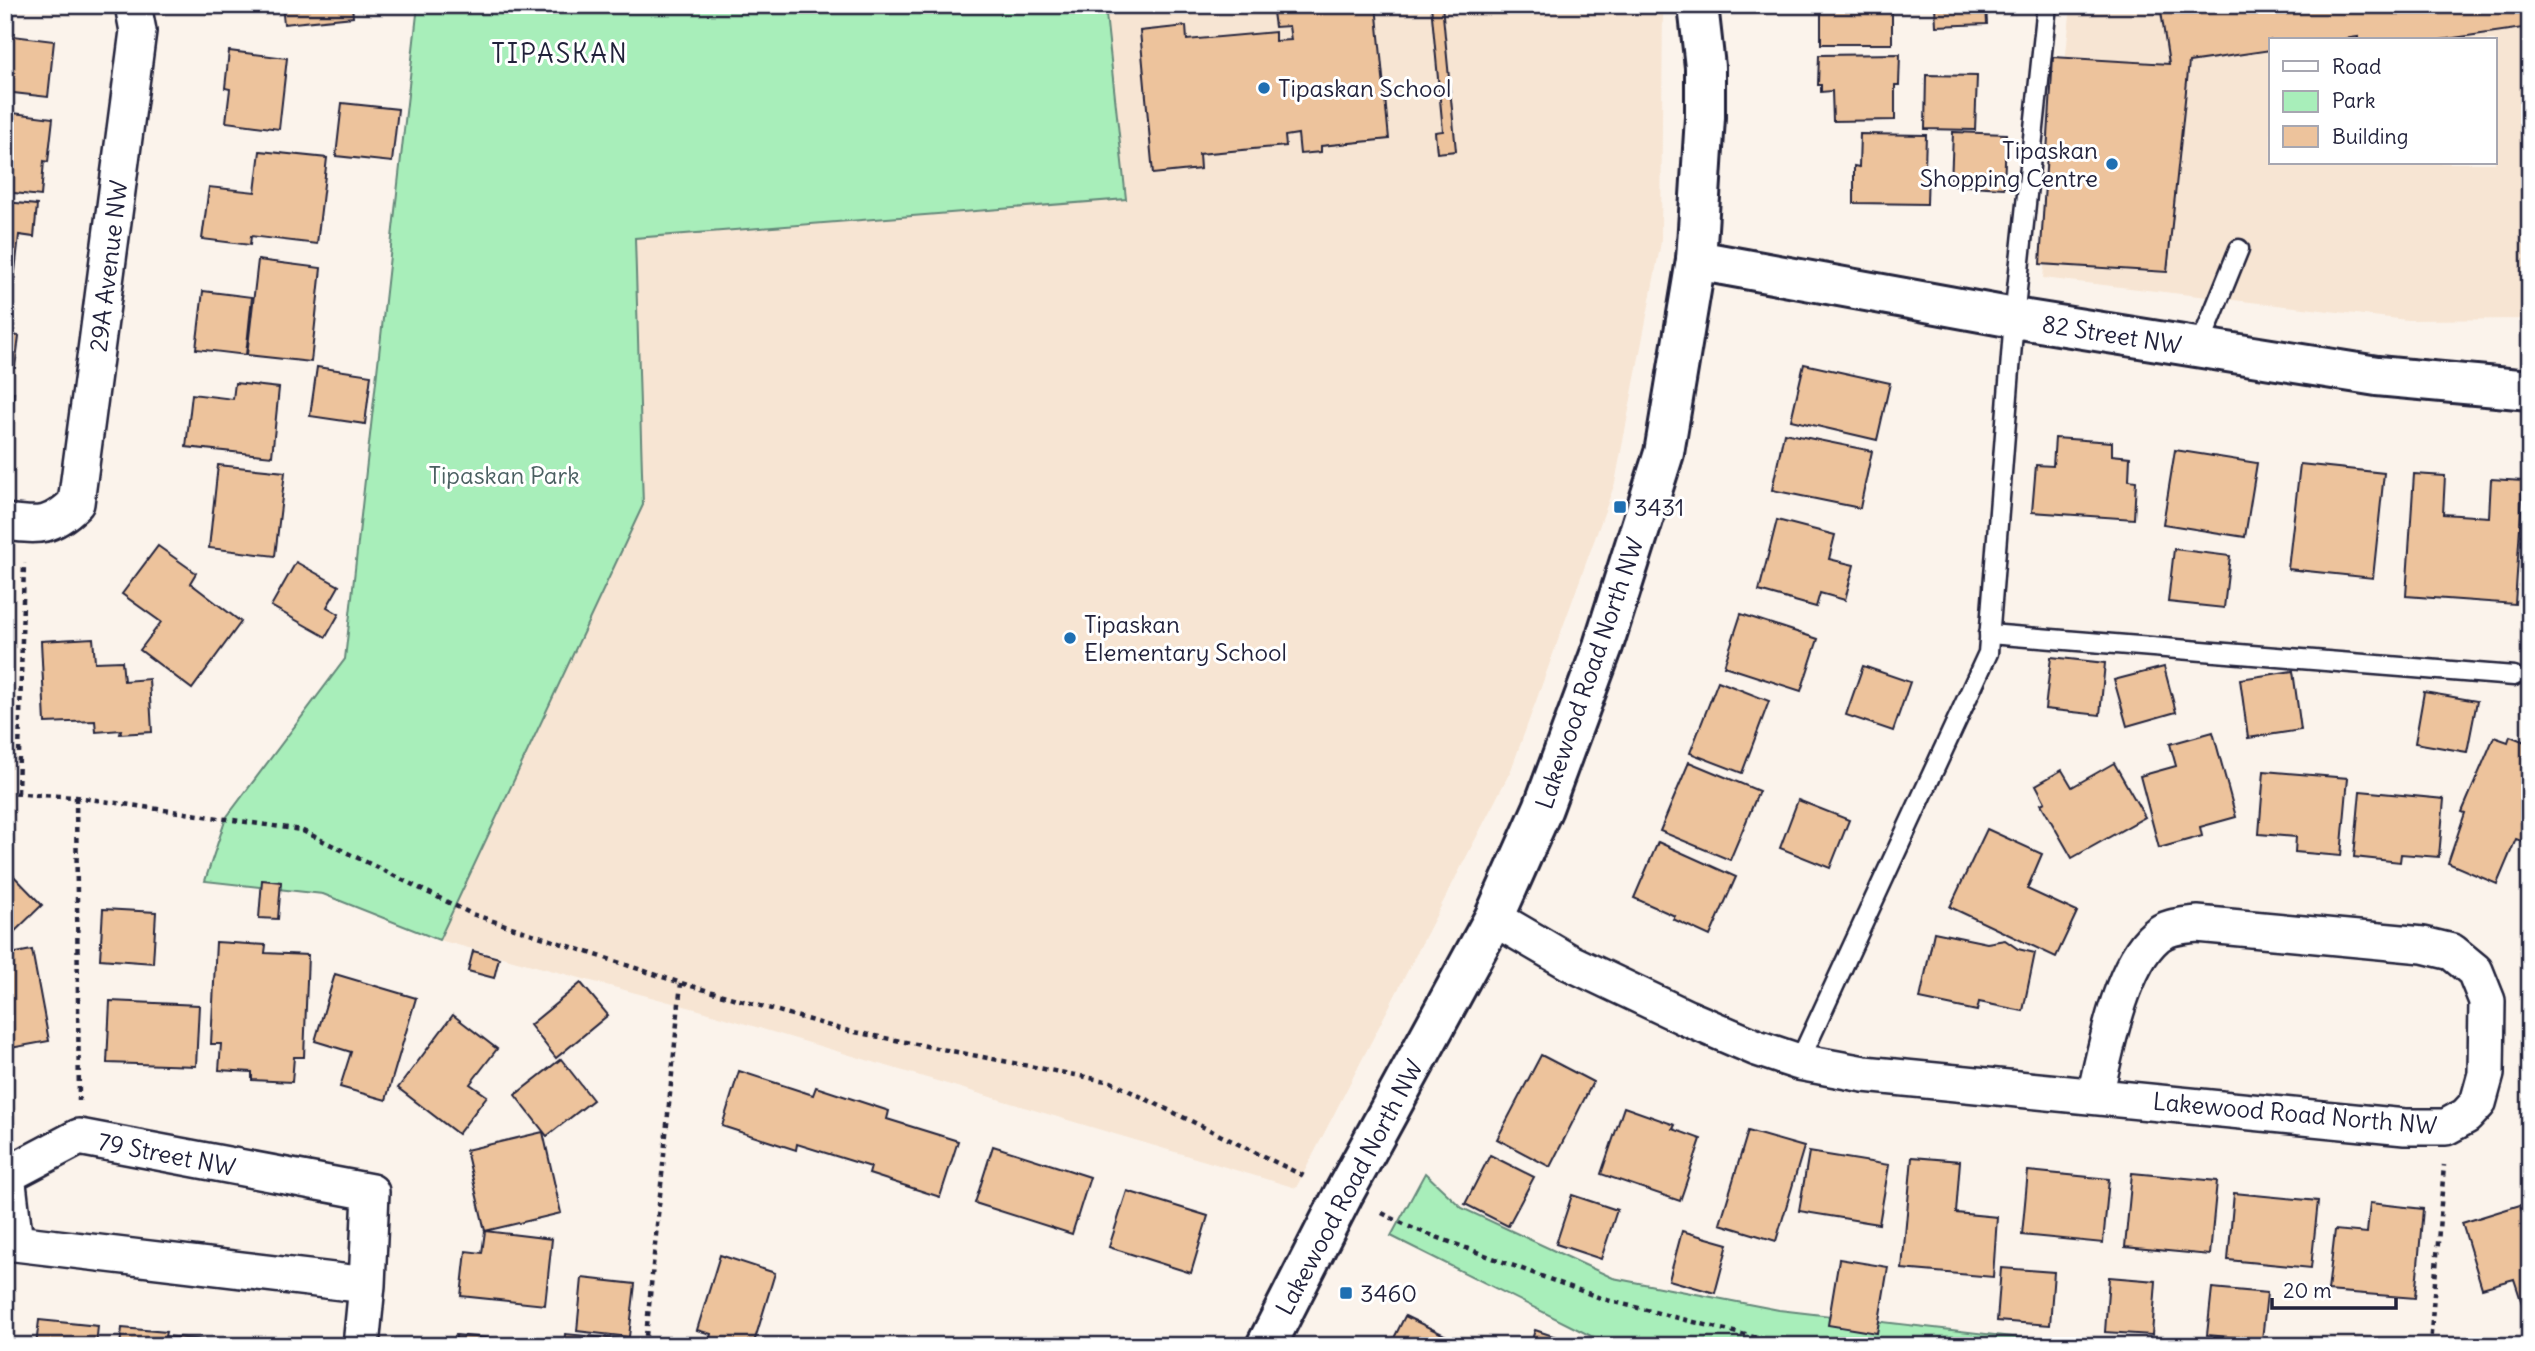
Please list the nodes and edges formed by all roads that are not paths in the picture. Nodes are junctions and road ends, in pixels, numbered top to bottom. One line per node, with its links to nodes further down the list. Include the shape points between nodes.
1 (133, 5): 9 (street, 29A Avenue NW, via 138,31 76,503 59,520 33,525)
2 (1698, 5): 5 (street, Lakewood Road North NW, via 1705,105)
3 (2047, 5): 6 (lane)
4 (2239, 249): 7 (lane)
5 (1696, 260): 6 (street, 82 Street NW); 12 (street, Lakewood Road North NW, via 1664,453 1603,646 1543,808)
6 (2014, 318): 7 (street, 82 Street NW); 10 (lane)
7 (2199, 348): 8 (street, 82 Street NW, via 2377,376)
8 (2530, 390)
9 (5, 523)
10 (1989, 634): 11 (lane); 13 (lane, via 1988,653)
11 (2514, 676)
12 (1494, 918): 13 (street, Lakewood Road North NW, via 1571,963 1675,1013); 17 (street, Lakewood Road North NW)
13 (1799, 1062): 14 (street, Lakewood Road North NW, via 1864,1074)
14 (2095, 1096): 14 (street, Lakewood Road North NW, via 2406,1127 2446,1127 2478,1103 2487,1074 2487,1001 2475,971 2442,949 2197,923 2174,927 2156,936 2127,984)
15 (367, 1285): 15 (street, 79 Street NW, via 371,1192 79,1137 7,1175 15,1242); 16 (street, 79 Street NW)
16 (361, 1346)
17 (1266, 1346)

